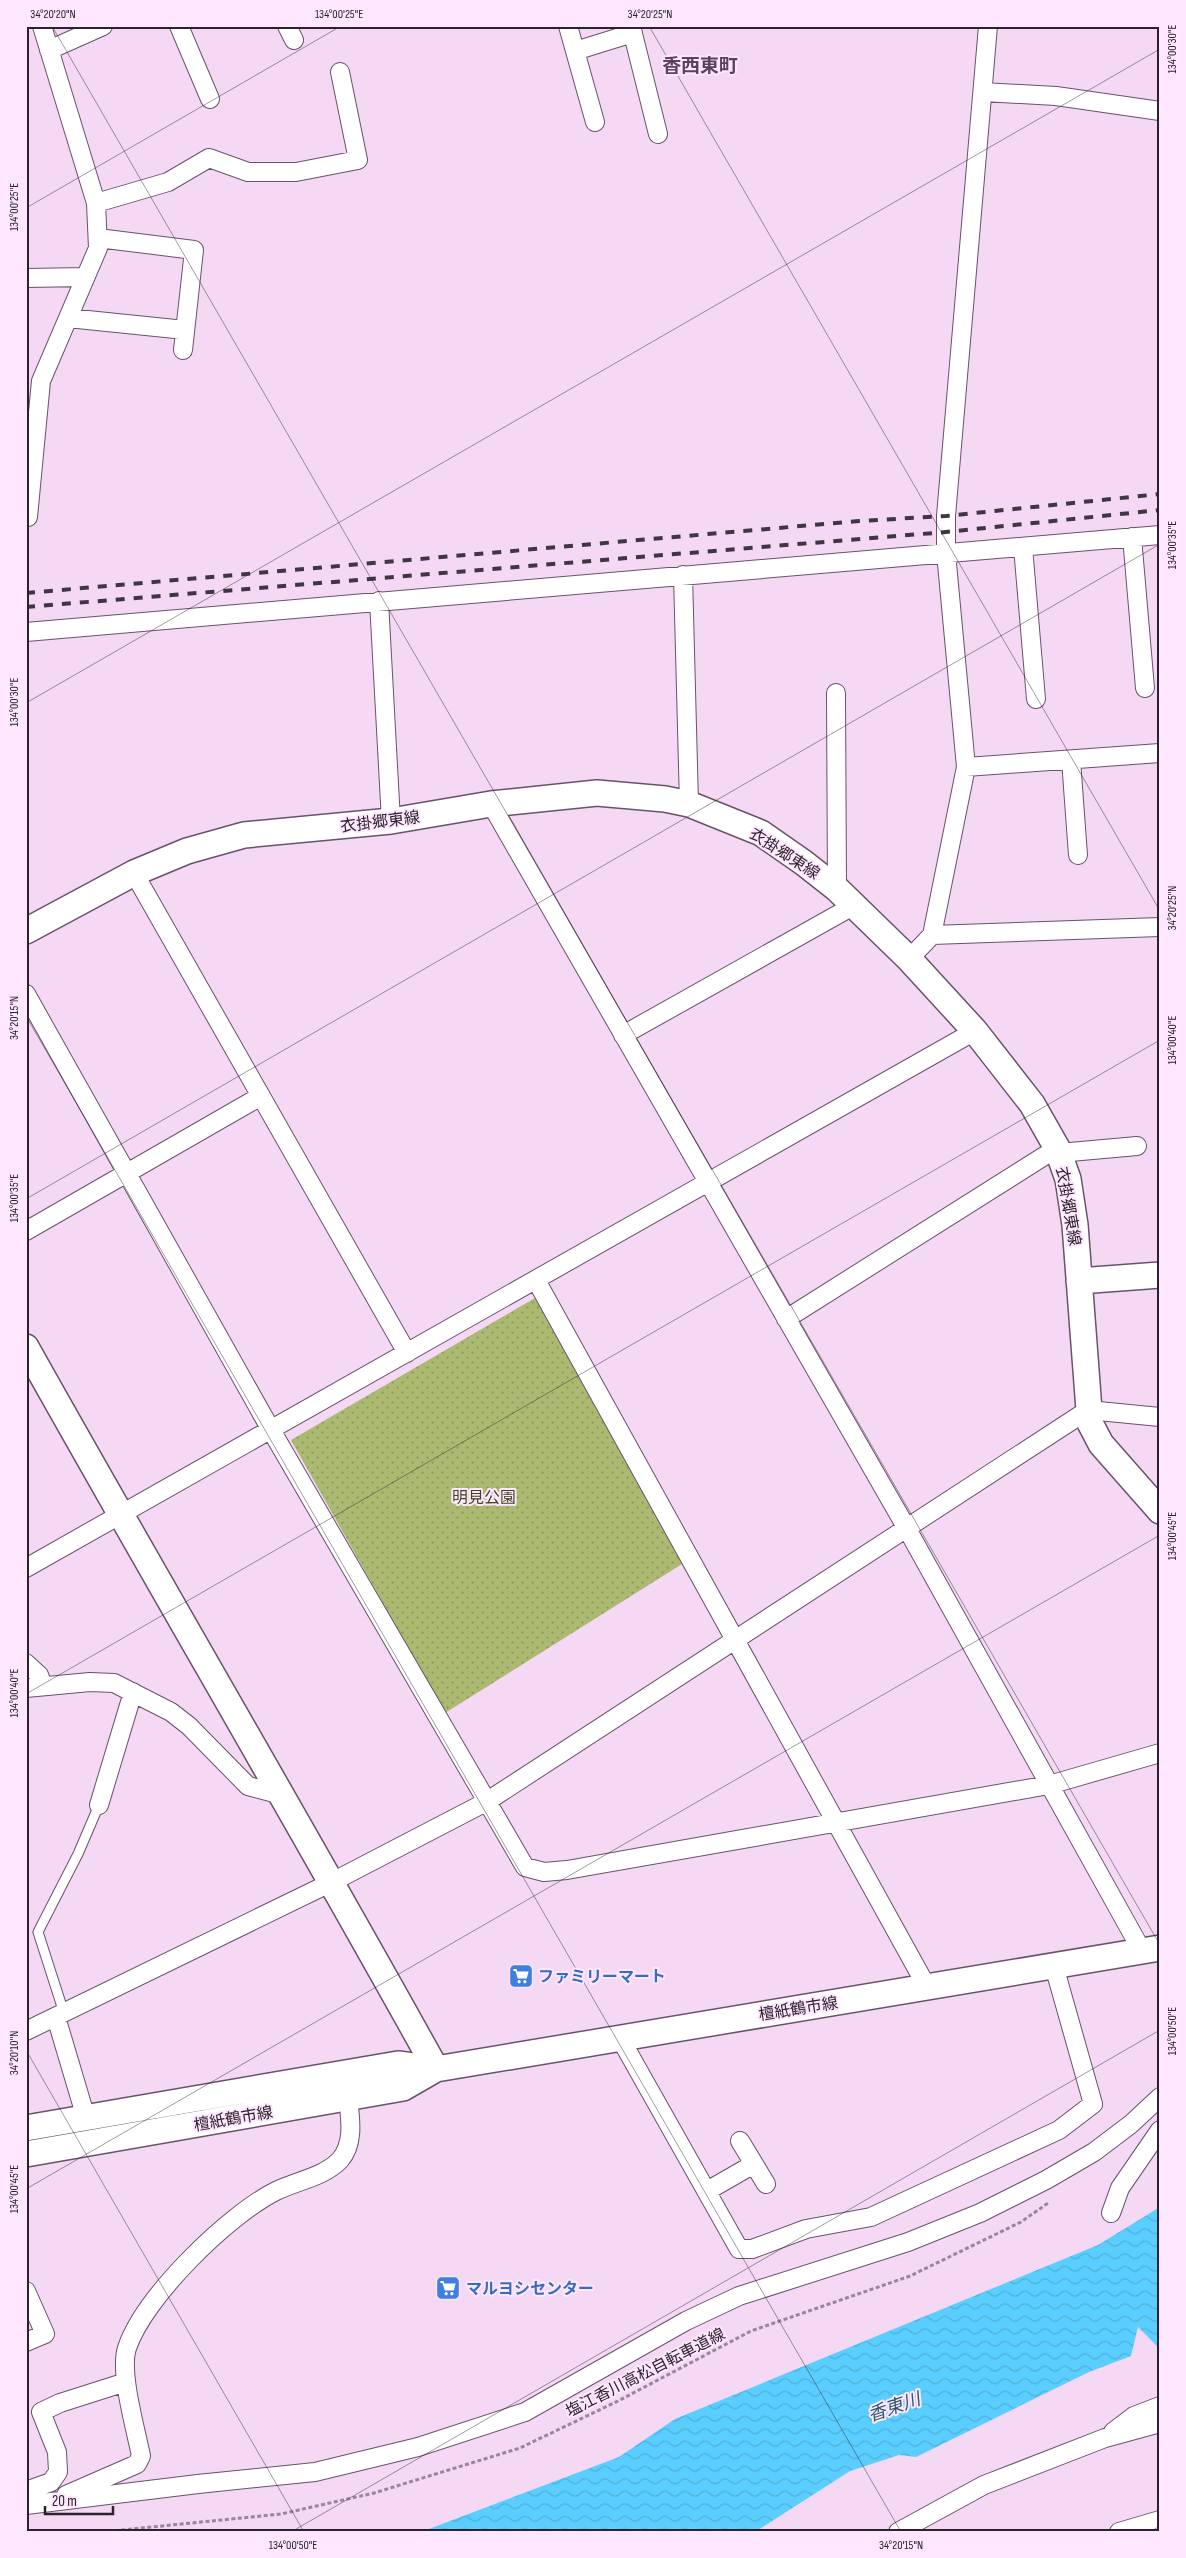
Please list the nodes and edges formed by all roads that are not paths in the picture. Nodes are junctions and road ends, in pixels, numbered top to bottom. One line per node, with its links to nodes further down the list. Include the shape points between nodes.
1 (42, 26): 7 (street)
2 (103, 26): 7 (street)
3 (178, 26): 11 (street)
4 (568, 26): 8 (street)
5 (988, 26): 10 (street)
6 (632, 30): 8 (street); 14 (street)
7 (50, 50): 15 (street)
8 (575, 50): 13 (street)
9 (340, 72): 15 (street, via 358,160 296,172 248,172 209,158 168,182)
10 (983, 92): 12 (street, via 1056,96); 26 (street, via 955,400)
11 (210, 99)
12 (1160, 111)
13 (595, 122)
14 (658, 134)
15 (96, 203): 16 (street)
16 (98, 238): 17 (street, via 98,248); 20 (street, via 194,250)
17 (85, 277): 18 (street); 19 (street)
18 (26, 278)
19 (68, 318): 20 (street); 22 (street, via 40,381)
20 (184, 330): 21 (street)
21 (183, 350)
22 (28, 517)
23 (1160, 535): 24 (street)
24 (1132, 537): 25 (street); 30 (street)
25 (1023, 547): 26 (street); 32 (street)
26 (946, 554): 27 (street); 35 (street)
27 (683, 576): 28 (street); 37 (street)
28 (379, 601): 29 (street); 38 (street)
29 (26, 632)
30 (1146, 688)
31 (836, 693): 41 (street)
32 (1036, 698)
33 (1160, 753): 34 (street)
34 (1071, 760): 35 (street); 39 (street)
35 (966, 767): 44 (street)
36 (491, 804): 37 (main road, 衣掛郷東線, via 597,793); 38 (main road, 衣掛郷東線); 48 (street)
37 (689, 804): 41 (main road, 衣掛郷東線, via 761,834 804,863)
38 (391, 821): 40 (main road, 衣掛郷東線, via 244,834 186,850)
39 (1078, 855)
40 (134, 873): 43 (main road, 衣掛郷東線); 49 (street)
41 (845, 898): 45 (main road, 衣掛郷東線); 48 (street)
42 (1160, 927): 44 (street)
43 (26, 931)
44 (932, 935): 45 (street)
45 (909, 959): 47 (main road, 衣掛郷東線)
46 (26, 994): 52 (street)
47 (976, 1031): 51 (main road, 衣掛郷東線, via 1032,1104); 53 (street)
48 (623, 1035): 53 (street)
49 (261, 1096): 52 (street); 60 (street)
50 (1137, 1146): 51 (street)
51 (1058, 1151): 57 (main road, 衣掛郷東線, via 1068,1179); 58 (street)
52 (128, 1174): 54 (street); 63 (street)
53 (708, 1183): 56 (street); 58 (street)
54 (26, 1231)
55 (1160, 1275): 57 (main road)
56 (536, 1280): 60 (street); 68 (street)
57 (1079, 1281): 61 (main road, 衣掛郷東線)
58 (786, 1319): 66 (street)
59 (26, 1347): 65 (main road)
60 (407, 1353): 63 (street)
61 (1088, 1410): 62 (street); 64 (main road, 衣掛郷東線, via 1090,1423 1101,1444); 66 (street)
62 (1160, 1417)
63 (271, 1430): 65 (street); 75 (street)
64 (1160, 1511)
65 (120, 1515): 67 (street); 74 (main road)
66 (906, 1527): 68 (street); 73 (street)
67 (26, 1568)
68 (734, 1640): 75 (street); 77 (street)
69 (26, 1663): 70 (street, via 39,1675)
70 (35, 1687): 71 (street, via 114,1683)
71 (132, 1692): 74 (street, via 190,1726 248,1786); 76 (street)
72 (1160, 1752): 73 (street)
73 (1050, 1785): 77 (street); 79 (street)
74 (282, 1795): 78 (main road)
75 (486, 1802): 77 (street, via 525,1867 544,1872); 78 (street)
76 (99, 1805): 82 (lane, via 38,1932)
77 (834, 1823): 81 (street)
78 (332, 1882): 82 (street); 85 (main road)
79 (1151, 1950): 80 (main road, 檀紙鶴市線)
80 (1054, 1966): 81 (main road, 檀紙鶴市線); 95 (street, via 1093,2104 1059,2130 871,2217 806,2229 752,2249 739,2249)
81 (926, 1987): 84 (main road, 檀紙鶴市線)
82 (60, 2015): 83 (street); 88 (street)
83 (26, 2030)
84 (620, 2038): 85 (main road, 檀紙鶴市線); 95 (street)
85 (436, 2068): 87 (main road, 檀紙鶴市線, via 403,2088); 88 (main road, 檀紙鶴市線, via 398,2064)
86 (1160, 2097): 104 (street, via 1094,2152 980,2213 908,2242 739,2296 686,2321 525,2412 418,2447 315,2472)
87 (348, 2098): 92 (main road, 檀紙鶴市線); 99 (street, via 351,2135 341,2159 326,2170 244,2210 201,2250 150,2305 126,2349)
88 (86, 2118): 89 (main road, 檀紙鶴市線)
89 (26, 2128)
90 (1160, 2130): 96 (street, via 1120,2188)
91 (740, 2141): 93 (street)
92 (26, 2154)
93 (754, 2164): 94 (street); 95 (street)
94 (766, 2184)
95 (706, 2191)
96 (1111, 2213)
97 (26, 2291): 98 (street, via 44,2334)
98 (26, 2342)
99 (126, 2382): 103 (street, via 41,2412 57,2452 58,2472 51,2482); 104 (street, via 141,2456 137,2464)
100 (1160, 2406): 102 (street, via 1134,2416)
101 (1160, 2423): 102 (street)
102 (1105, 2438): 107 (street, via 984,2484)
103 (26, 2491)
104 (52, 2502): 105 (street)
105 (26, 2505)
106 (1160, 2520): 108 (street)
107 (898, 2532)
108 (1119, 2532)

